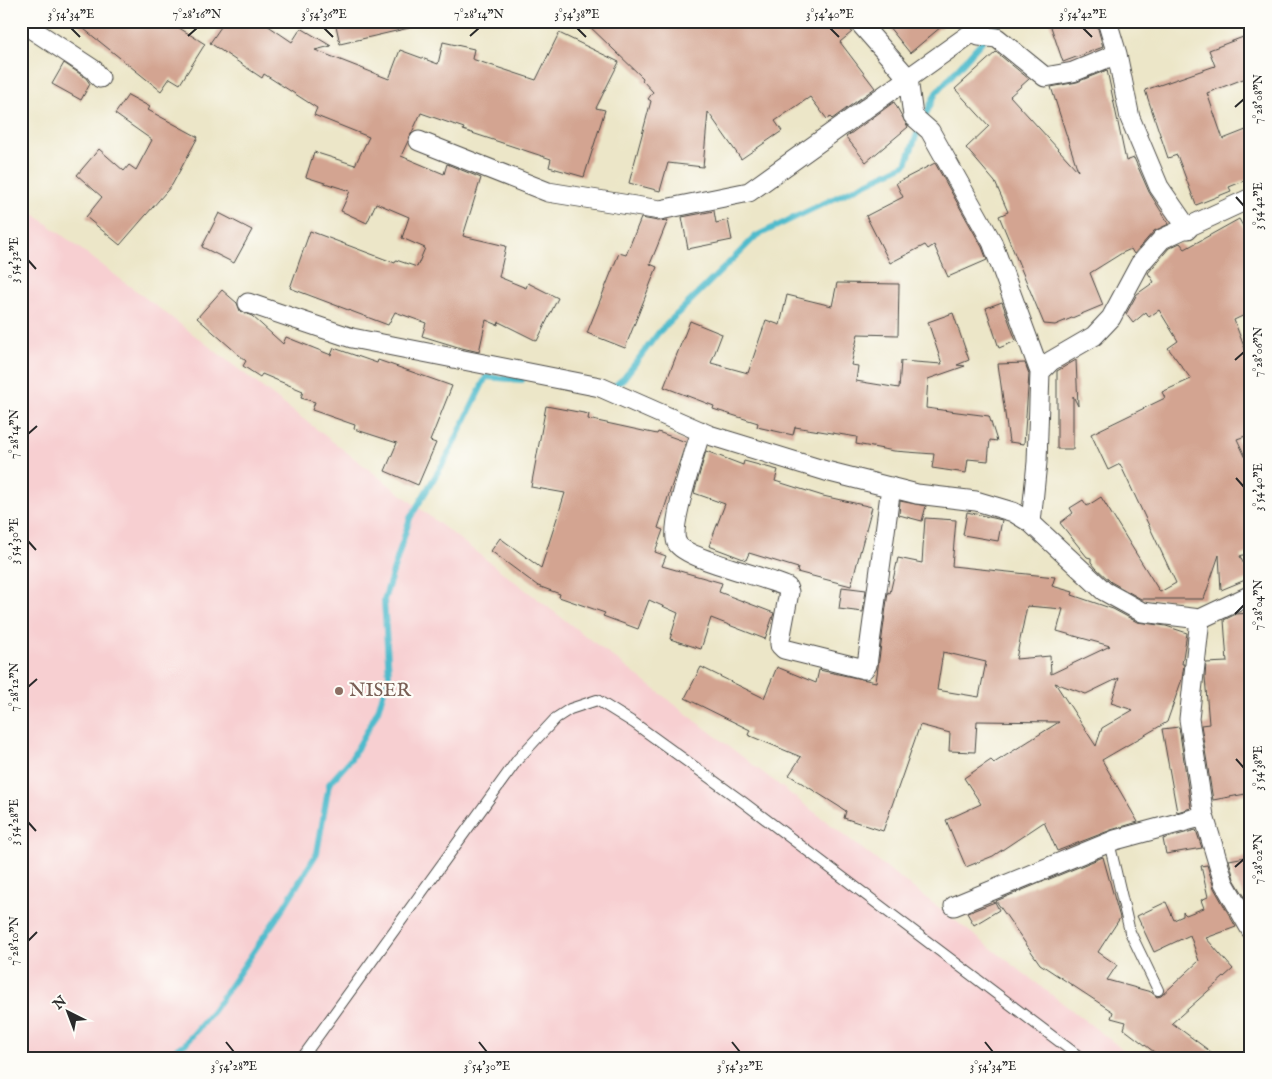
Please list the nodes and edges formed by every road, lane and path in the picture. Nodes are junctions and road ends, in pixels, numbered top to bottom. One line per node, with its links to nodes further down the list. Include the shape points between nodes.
1 (858, 21): 7 (street)
2 (1107, 21): 5 (street)
3 (21, 22): 6 (street, via 94,70)
4 (983, 32): 5 (street, via 1045,77 1073,72); 7 (street)
5 (1117, 54): 10 (street, via 1130,118 1159,186)
6 (100, 78)
7 (908, 78): 8 (street, via 749,192 660,210 548,192); 12 (street, via 913,116 930,131 992,242)
8 (419, 141)
9 (1251, 198): 10 (street)
10 (1188, 229): 12 (street, via 1162,239 1140,264 1111,318 1094,336 1051,361)
11 (248, 303): 13 (street, via 352,338 608,390)
12 (1040, 372): 15 (street)
13 (701, 432): 14 (street); 14 (street, via 686,479 676,540 678,545 693,554 787,587 789,592 780,640 784,649 864,669 867,665)
14 (891, 487): 15 (street, via 917,494 976,501 1013,512)
15 (1032, 522): 17 (street, via 1104,591 1142,612)
16 (1251, 595): 17 (street)
17 (1200, 619): 18 (street, via 1190,719)
18 (1204, 816): 19 (street); 21 (street, via 1224,882)
19 (1109, 842): 20 (street); 22 (lane, via 1130,932)
20 (954, 906)
21 (1251, 930)
22 (1158, 990)
23 (302, 1058): 24 (lane, via 518,759 556,718 570,709 597,700 743,802)
24 (1081, 1058)

